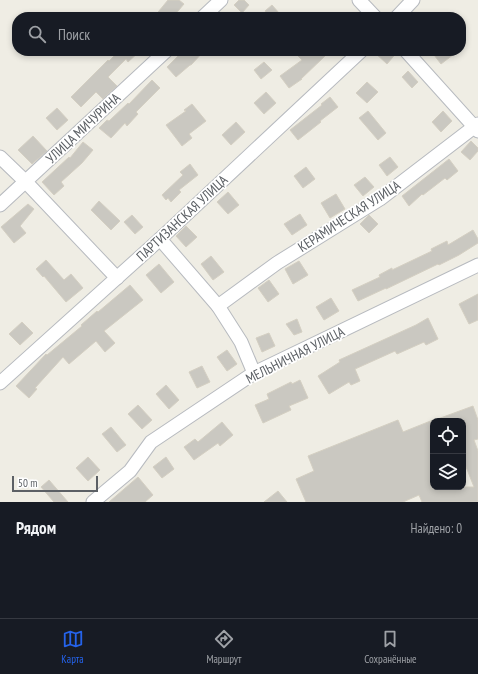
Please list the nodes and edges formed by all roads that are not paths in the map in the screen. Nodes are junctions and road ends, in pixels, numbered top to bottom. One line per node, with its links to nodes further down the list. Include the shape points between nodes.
1 (221, 0): 4 (street)
2 (359, 0): 5 (street)
3 (413, 0): 6 (street)
4 (208, 12)
5 (370, 12)
6 (401, 12)
7 (161, 56): 12 (street, УЛИЦА МИЧУРИНА)
8 (356, 56): 14 (street, ПАРТИЗАНСКАЯ УЛИЦА)
9 (411, 56): 10 (street)
10 (477, 127): 17 (street, КЕРАМИЧЕСКАЯ УЛИЦА, via 380,199 277,263)
11 (0, 157): 12 (street)
12 (25, 181): 13 (street, УЛИЦА МИЧУРИНА); 16 (street)
13 (0, 206)
14 (160, 239): 16 (street, ПАРТИЗАНСКАЯ УЛИЦА); 17 (street)
15 (478, 265): 18 (street, МЕЛЬНИЧНАЯ УЛИЦА)
16 (117, 278): 19 (street, ПАРТИЗАНСКАЯ УЛИЦА)
17 (218, 306): 18 (street, via 241,342)
18 (254, 373): 20 (street, МЕЛЬНИЧНАЯ УЛИЦА, via 151,442 130,471)
19 (0, 383)
20 (93, 502)

